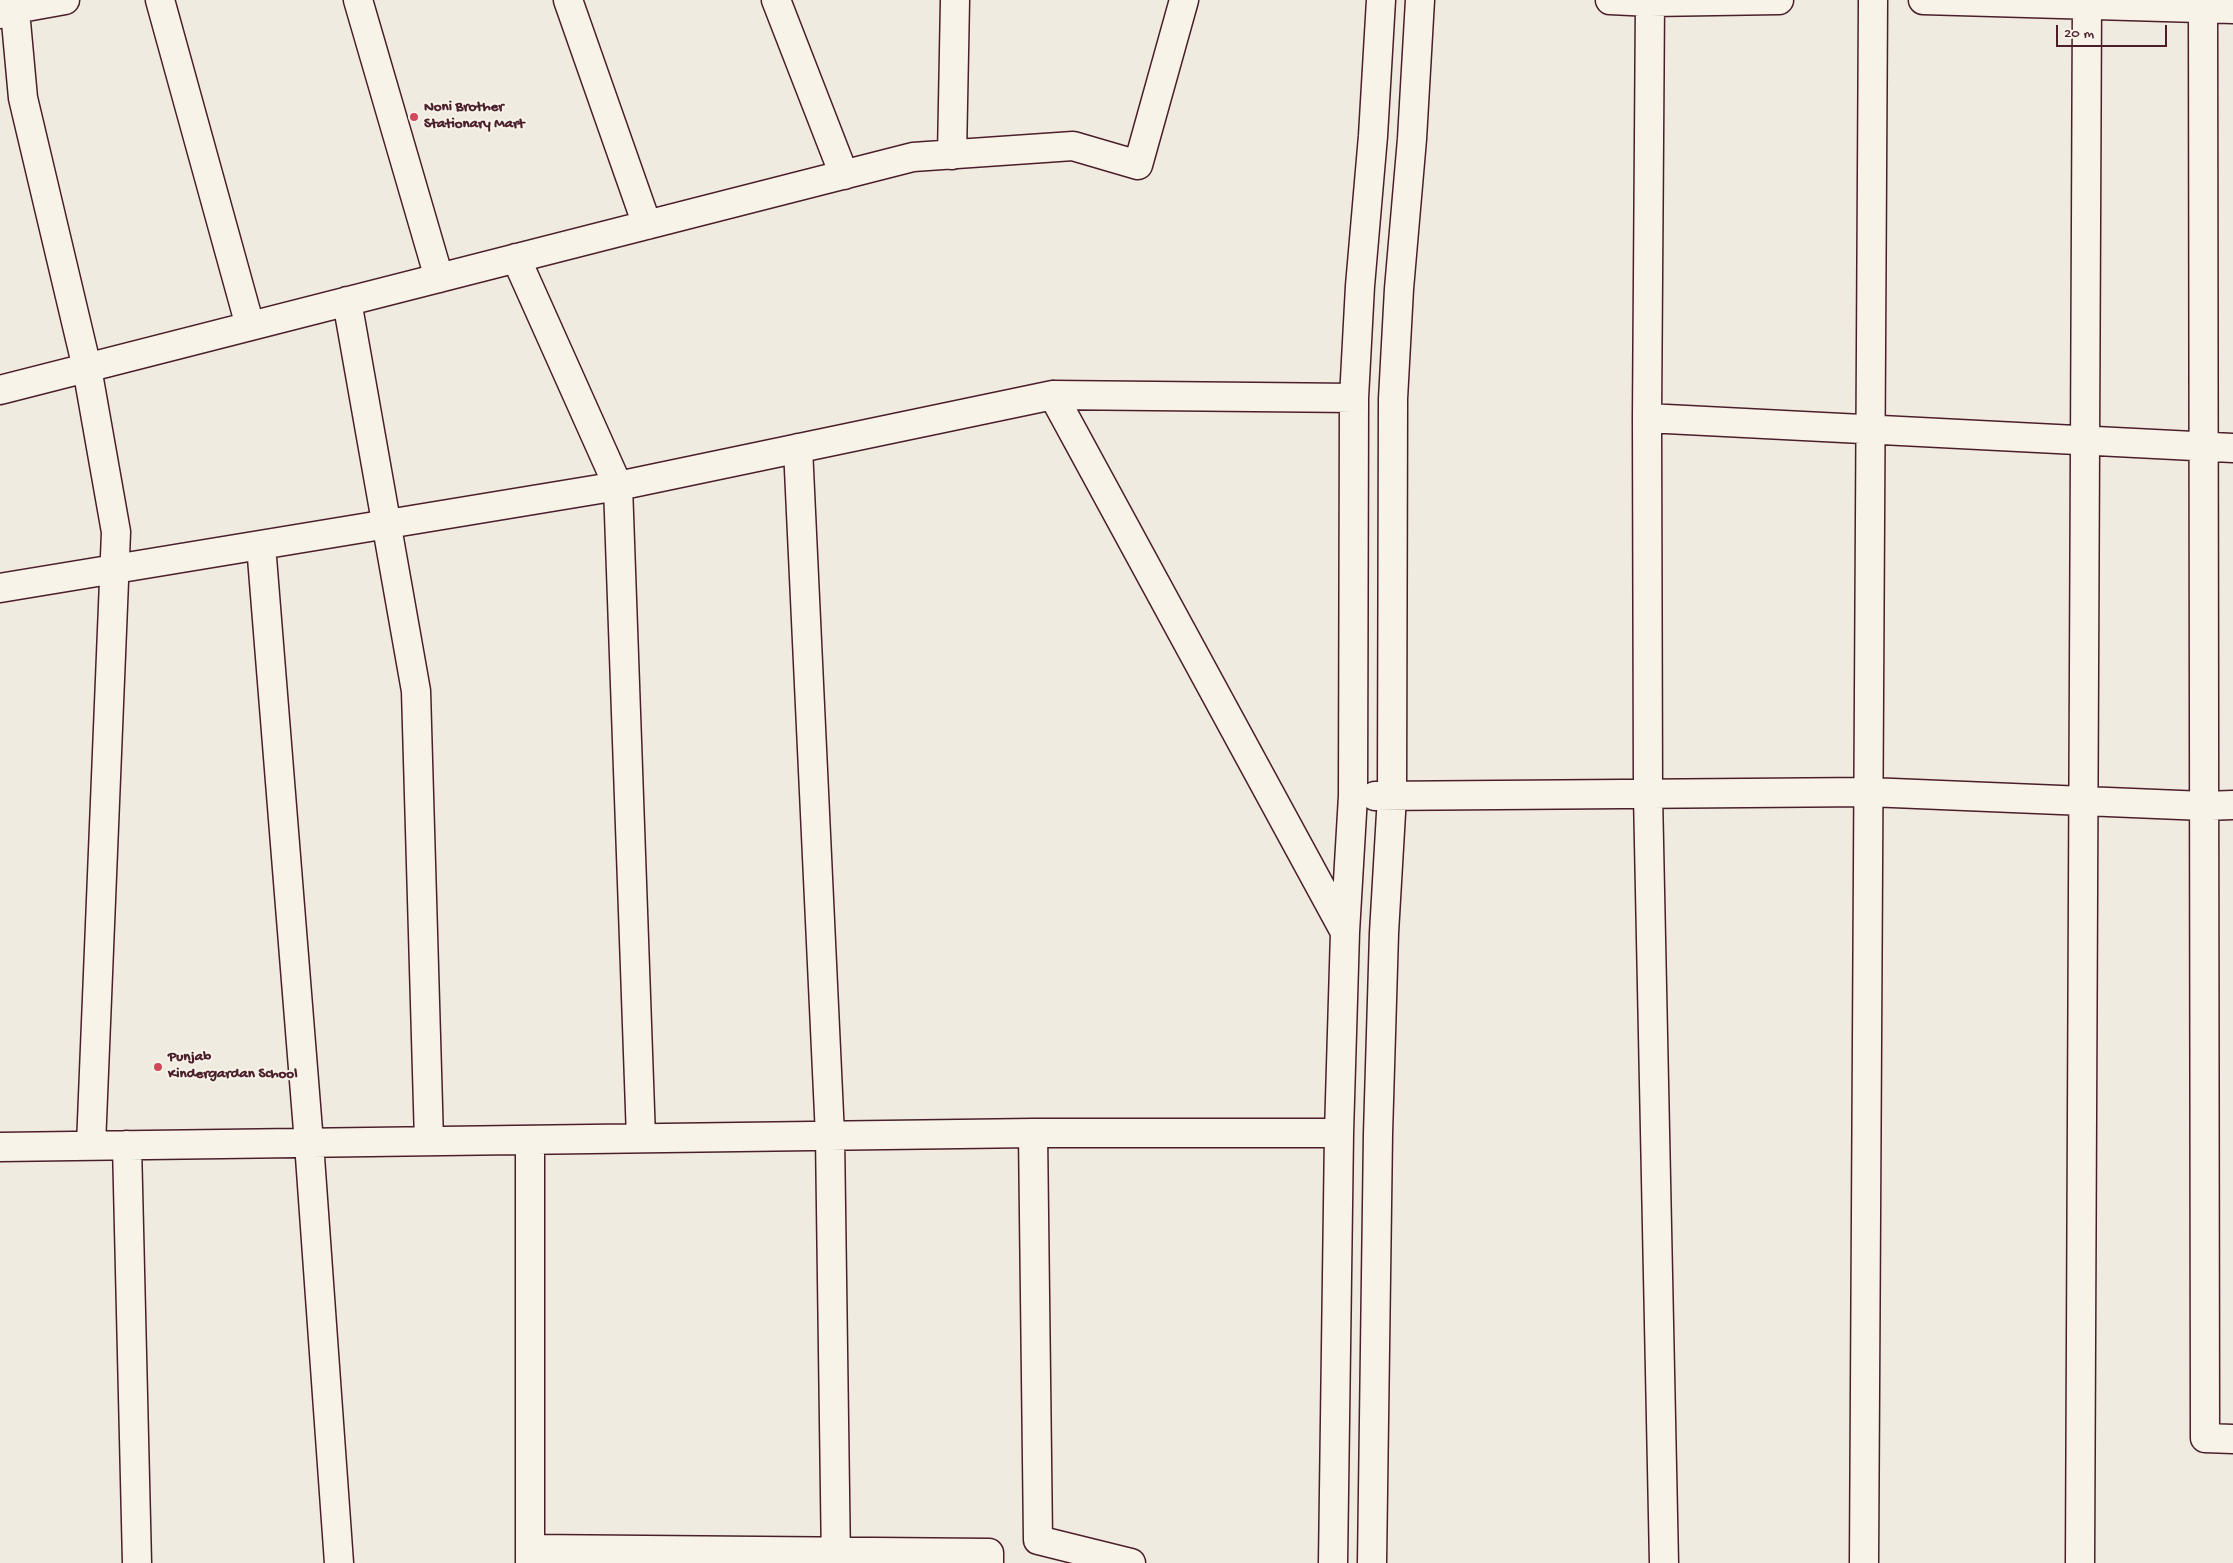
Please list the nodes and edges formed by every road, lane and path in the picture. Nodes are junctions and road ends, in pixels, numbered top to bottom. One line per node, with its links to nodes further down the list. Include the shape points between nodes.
1 (65, 0): 17 (street)
2 (160, 0): 27 (street)
3 (358, 0): 23 (street)
4 (568, 0): 21 (street)
5 (776, 0): 20 (street)
6 (955, 0): 19 (street)
7 (1184, 0): 19 (street, via 1138,165 1073,146)
8 (1381, 0): 24 (street)
9 (1420, 0): 25 (street)
10 (1610, 0): 14 (street)
11 (1779, 0): 14 (street)
12 (1873, 0): 33 (street)
13 (1923, 0): 15 (street)
14 (1650, 1): 32 (street)
15 (2087, 2): 16 (street); 34 (street)
16 (2203, 4): 18 (street); 35 (street)
17 (10, 8): 28 (street, via 23,98)
18 (2233, 9)
19 (952, 155): 20 (street, via 913,157)
20 (844, 175): 21 (street)
21 (648, 225): 22 (street)
22 (516, 258): 23 (street); 38 (street)
23 (439, 278): 26 (street)
24 (1360, 286): 25 (street); 31 (street)
25 (1399, 289): 46 (street, via 1393,399)
26 (347, 301): 27 (street); 39 (street)
27 (250, 326): 28 (street)
28 (87, 368): 29 (street); 41 (street, via 116,532)
29 (0, 390)
30 (1053, 395): 31 (street); 36 (street); 50 (street)
31 (1354, 398): 45 (street)
32 (1647, 418): 33 (street); 44 (street)
33 (1871, 430): 34 (street); 43 (street)
34 (2085, 441): 35 (street); 47 (street)
35 (2203, 446): 37 (street); 48 (street)
36 (798, 448): 38 (street); 53 (street)
37 (2233, 448)
38 (618, 486): 39 (street); 54 (street)
39 (386, 524): 40 (street); 56 (street, via 416,691)
40 (261, 545): 41 (street); 57 (street)
41 (115, 569): 42 (street); 58 (street)
42 (0, 588)
43 (1868, 792): 44 (street); 47 (street); 73 (street)
44 (1648, 795): 46 (street); 72 (street)
45 (1352, 796): 46 (street); 50 (street)
46 (1392, 796): 62 (street, via 1378,1134)
47 (2083, 801): 48 (street); 74 (street)
48 (2204, 806): 49 (street); 63 (street, via 2205,1438)
49 (2233, 806)
50 (1345, 932): 52 (street)
51 (1033, 1133): 52 (street); 53 (street); 69 (street, via 1038,1540)
52 (1339, 1133): 61 (street)
53 (830, 1136): 54 (street); 65 (street)
54 (641, 1138): 55 (street)
55 (530, 1140): 56 (street); 64 (street)
56 (428, 1141): 57 (street)
57 (309, 1143): 59 (street); 67 (street)
58 (91, 1145): 59 (street); 60 (street)
59 (127, 1145): 66 (street)
60 (0, 1147)
61 (1336, 1312): 62 (street); 70 (street)
62 (1375, 1313): 71 (street)
63 (2233, 1439)
64 (530, 1556): 65 (street)
65 (836, 1558): 68 (street, via 989,1553)
66 (137, 1563)
67 (339, 1563)
68 (989, 1563)
69 (1130, 1563)
70 (1333, 1563)
71 (1372, 1563)
72 (1664, 1563)
73 (1864, 1563)
74 (2080, 1563)

